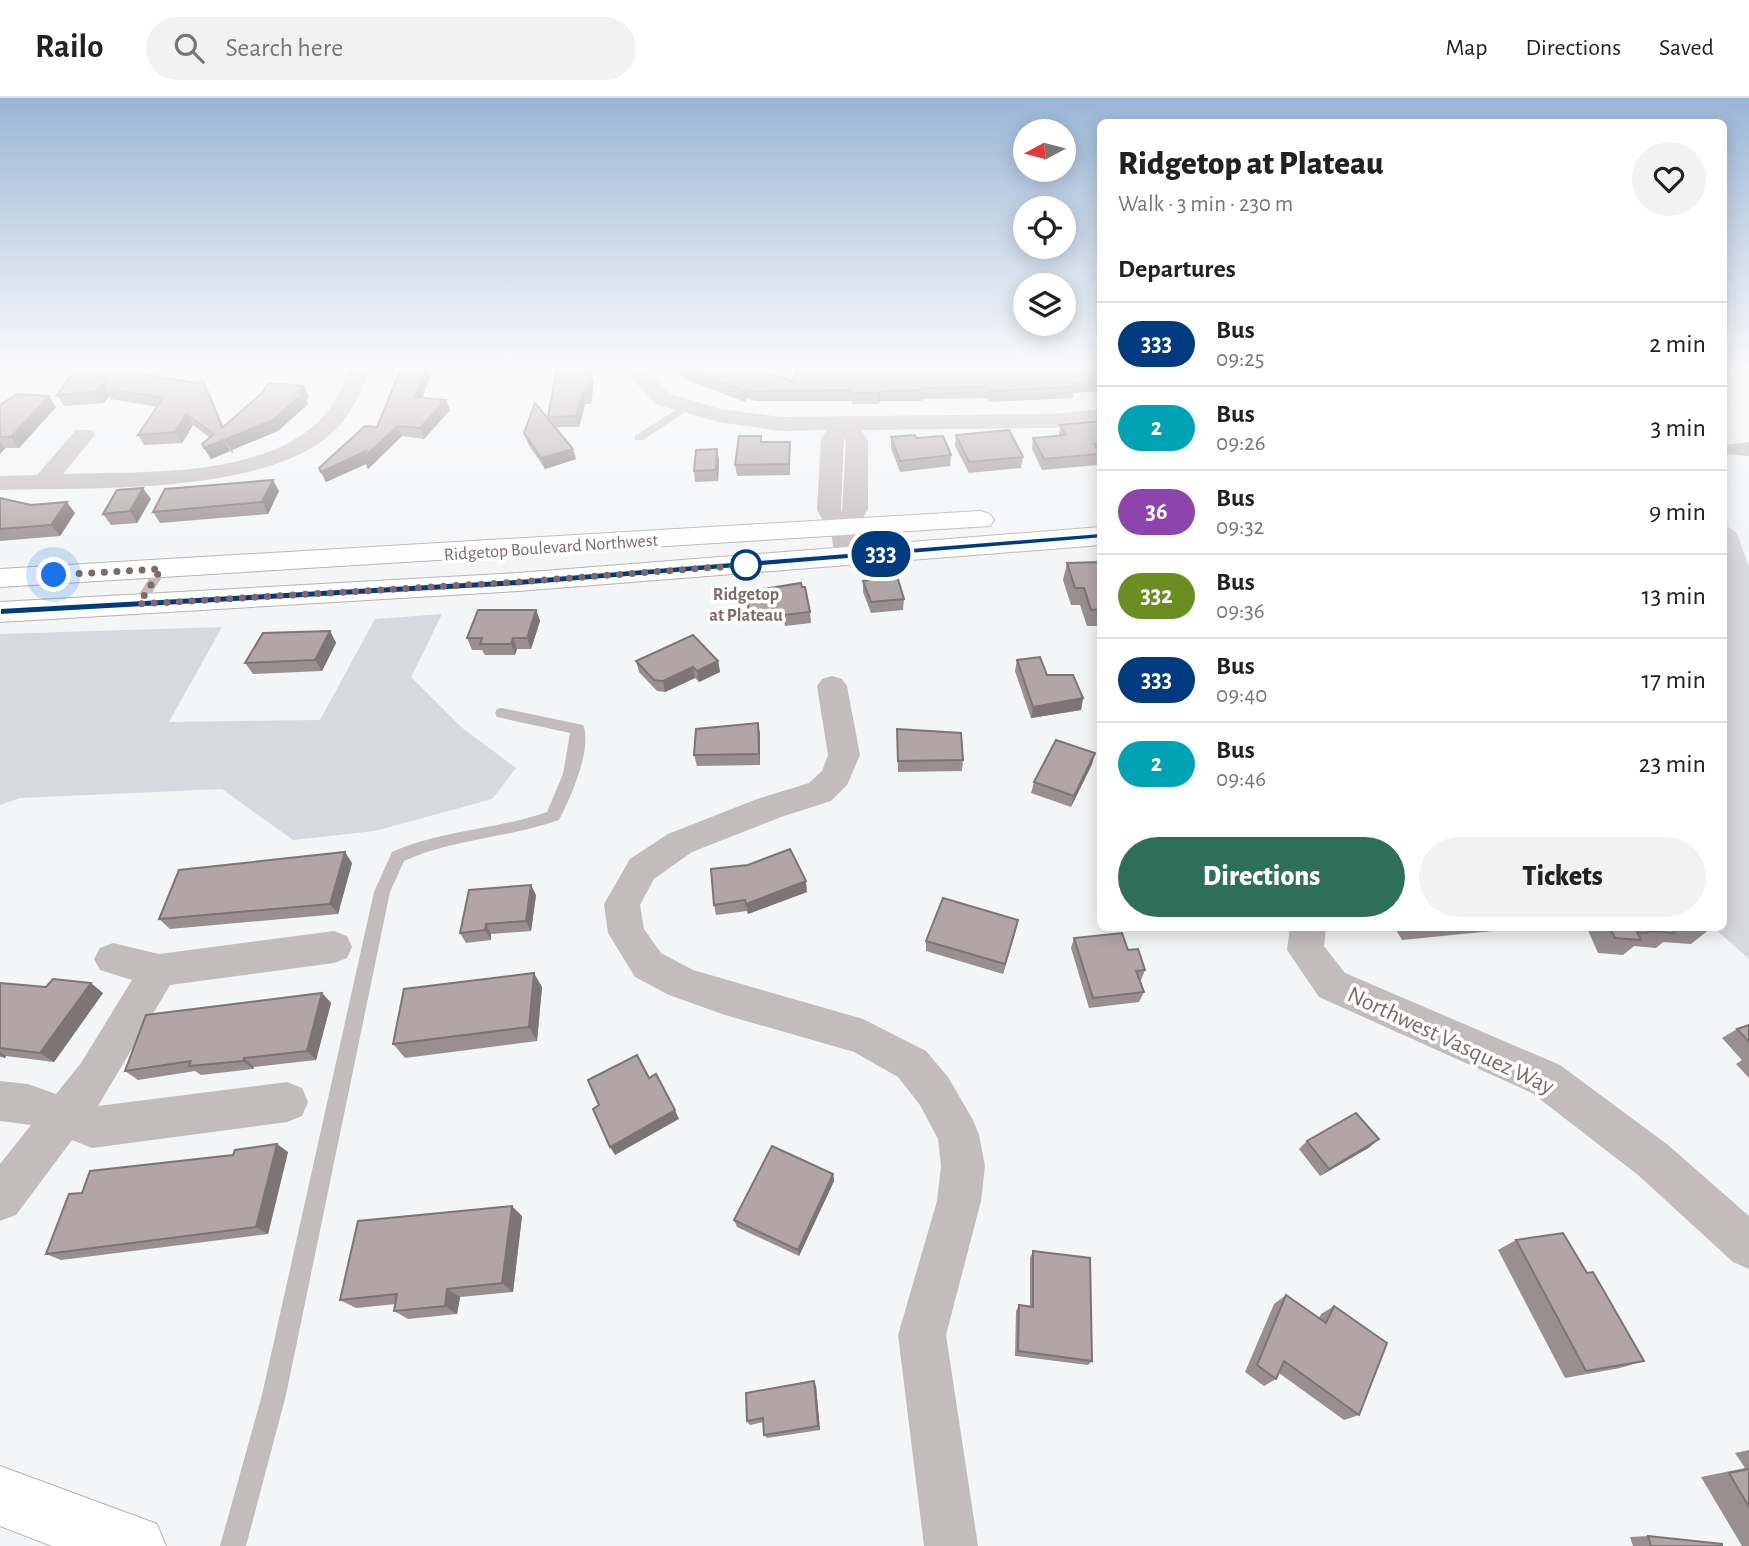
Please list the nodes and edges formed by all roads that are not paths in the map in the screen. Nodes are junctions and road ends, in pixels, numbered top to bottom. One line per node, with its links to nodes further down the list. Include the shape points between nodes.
1 (317, 434): 6 (street, via 246,469)
2 (646, 434): 5 (lane)
3 (852, 434): 10 (street, via 857,441 856,509)
4 (84, 435): 6 (street)
5 (639, 438)
6 (44, 481): 7 (street)
7 (0, 483)
8 (1097, 510): 10 (main road, Ridgetop Boulevard Northwest)
9 (1097, 536): 10 (main road, Ridgetop Boulevard Northwest)
10 (845, 542): 11 (main road, Ridgetop Boulevard Northwest); 14 (main road, Ridgetop Boulevard Northwest, via 518,582)
11 (367, 558): 12 (main road, Ridgetop Boulevard Northwest); 14 (main road, via 191,584)
12 (161, 569): 13 (main road, Ridgetop Boulevard Northwest); 14 (lane)
13 (0, 578)
14 (139, 604): 15 (main road, Ridgetop Boulevard Northwest)
15 (0, 612)
16 (831, 686): 30 (street, via 844,755 836,777 820,792 680,844 642,869 622,904 626,933 648,965 682,983 863,1037 912,1064 934,1091 958,1135 963,1166 959,1200 922,1335)
17 (502, 713): 29 (lane, via 578,729 569,784 553,816 422,846 398,857 382,891 274,1395)
18 (1308, 931): 26 (street, Northwest Vasquez Way, via 1305,950 1332,985 1546,1079 1653,1160)
19 (334, 947): 21 (street)
20 (113, 959): 21 (street)
21 (159, 970): 24 (street)
22 (0, 1101): 24 (street, via 28,1104)
23 (287, 1102): 24 (street, via 92,1127)
24 (65, 1118): 25 (street)
25 (0, 1199)
26 (1749, 1246)
27 (0, 1496): 28 (main road)
28 (135, 1546)
29 (233, 1546)
30 (951, 1546)

